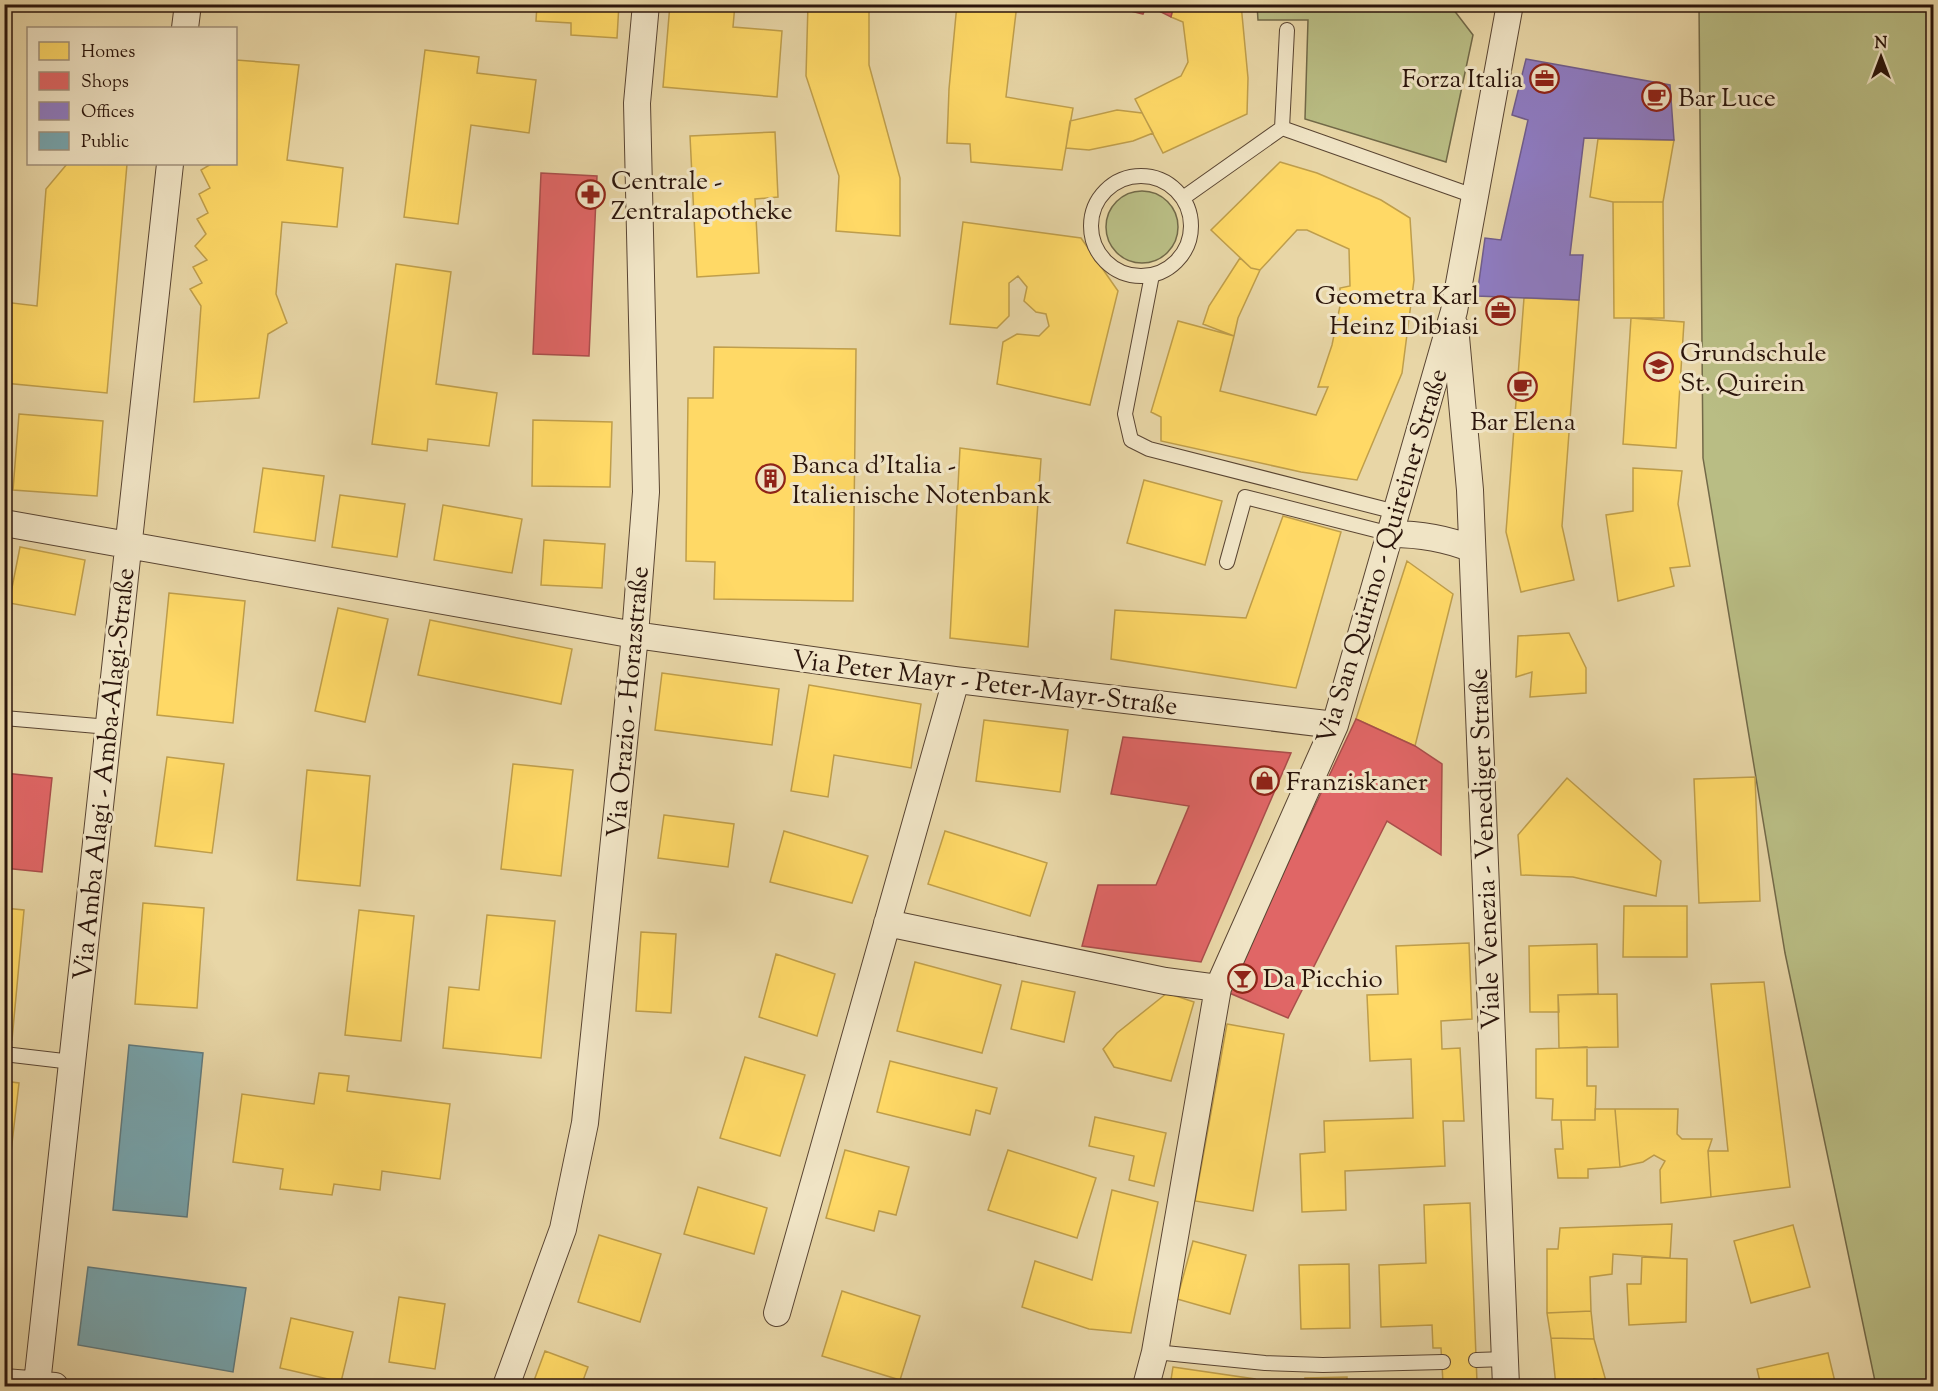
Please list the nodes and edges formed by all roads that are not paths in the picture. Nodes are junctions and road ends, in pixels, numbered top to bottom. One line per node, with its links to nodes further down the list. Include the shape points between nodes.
1 (188, 4): 4 (street)
2 (646, 4): 17 (street, Via Orazio - Horazstraße, via 637,103 646,492)
3 (1510, 4): 8 (street)
4 (185, 27)
5 (1287, 30): 6 (lane)
6 (1282, 128): 8 (lane); 9 (lane)
7 (170, 165): 14 (street, Via Amba Alagi - Amba-Alagi-Straße)
8 (1474, 196): 11 (street)
9 (1183, 198): 10 (lane, via 1190,213 1188,245 1167,270); 10 (lane, via 1172,186 1140,176 1117,183 1099,200 1091,232 1096,248 1119,271 1135,276)
10 (1152, 275): 13 (lane, via 1125,414 1131,440 1149,449)
11 (1454, 311): 13 (street, Via San Quirino - Quireiner Straße); 15 (street, Viale Venezia - Venediger Straße)
12 (4, 523): 14 (street, Via Peter Mayr - Peter-Mayr-Straße)
13 (1394, 523): 15 (street); 16 (lane, via 1245,497); 20 (street, Via San Quirino - Quireiner Straße)
14 (127, 546): 17 (street, Via Peter Mayr - Peter-Mayr-Straße); 21 (street, Via Amba Alagi - Amba-Alagi-Straße)
15 (1472, 549): 28 (street, Viale Venezia - Venediger Straße)
16 (1227, 562)
17 (635, 635): 18 (street, Via Peter Mayr - Peter-Mayr-Straße); 33 (street, Via Orazio - Horazstraße, via 585,1122 563,1229)
18 (956, 681): 20 (street, Via Peter Mayr - Peter-Mayr-Straße); 22 (street)
19 (4, 718): 21 (lane)
20 (1335, 725): 23 (street, Via San Quirino - Quireiner Straße)
21 (109, 727): 25 (street, Via Amba Alagi - Amba-Alagi-Straße)
22 (887, 923): 23 (street, via 1165,981); 26 (street)
23 (1218, 988): 27 (street, Via San Quirino - Quireiner Straße)
24 (4, 1054): 25 (lane)
25 (72, 1062): 32 (street, Via Amba Alagi - Amba-Alagi-Straße)
26 (777, 1313)
27 (1155, 1352): 30 (lane, via 1265,1363); 34 (street, Via San Quirino - Quireiner Straße)
28 (1505, 1359): 29 (lane); 35 (street, Viale Venezia - Venediger Straße)
29 (1476, 1360)
30 (1443, 1362)
31 (4, 1382): 32 (street)
32 (46, 1385)
33 (506, 1386)
34 (1146, 1386)
35 (1506, 1386)

